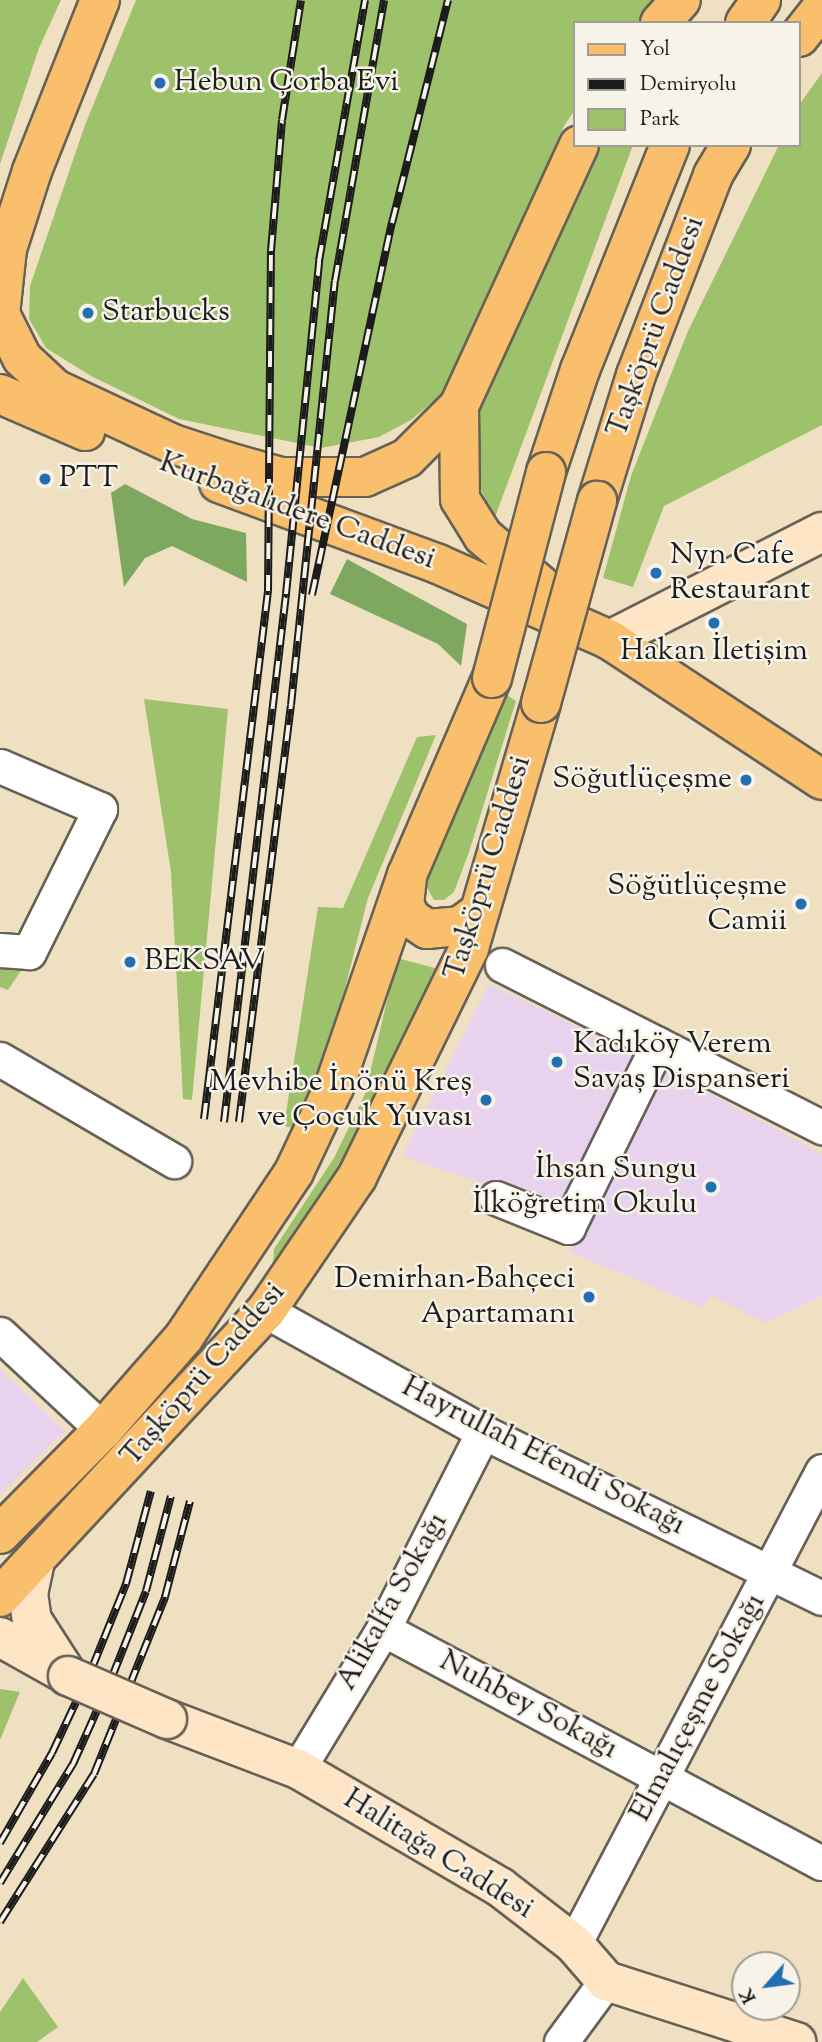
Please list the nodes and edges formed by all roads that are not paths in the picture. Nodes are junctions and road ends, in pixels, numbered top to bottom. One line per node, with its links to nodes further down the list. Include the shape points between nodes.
1 (100, 0): 13 (main road)
2 (681, 0): 5 (main road)
3 (761, 0): 6 (main road)
4 (822, 8): 8 (main road)
5 (662, 21)
6 (746, 21)
7 (822, 29): 9 (street)
8 (801, 34)
9 (801, 43)
10 (578, 147): 15 (main road)
11 (669, 147): 20 (main road, Taşköprü Caddesi, bridge, via 580,370 546,472 492,678)
12 (730, 147): 21 (main road, Taşköprü Caddesi, bridge, via 713,175 640,362)
13 (3, 254): 15 (main road, via 1,314 22,358 55,389 195,451 281,477 365,477 407,458)
14 (0, 394): 17 (main road, Kurbağalıdere Caddesi, via 135,452 438,564)
15 (459, 407): 17 (main road, via 460,499 483,536)
16 (822, 532): 17 (street)
17 (601, 636): 19 (main road)
18 (0, 765): 22 (street, via 100,809 29,952)
19 (821, 777)
20 (407, 875): 21 (main road, via 404,906 419,925 448,929); 31 (main road, Taşköprü Caddesi, via 334,1087 293,1172 184,1337)
21 (479, 912): 29 (main road, Taşköprü Caddesi, via 455,983 357,1177)
22 (0, 950)
23 (502, 965): 24 (street)
24 (658, 1044): 26 (street); 28 (street, via 568,1227)
25 (0, 1059): 27 (street)
26 (822, 1127)
27 (174, 1161)
28 (496, 1198)
29 (266, 1311): 32 (street, Hayrullah Efendi Sokağı); 35 (main road, Taşköprü Caddesi)
30 (0, 1334): 31 (street)
31 (103, 1430): 34 (main road, Taşköprü Caddesi)
32 (483, 1432): 36 (street, Hayrullah Efendi Sokağı); 39 (street, Alikalfa Sokağı)
33 (822, 1471): 36 (street, Elmalıçeşme Sokağı)
34 (0, 1534)
35 (35, 1561): 37 (main road, Taşköprü Caddesi); 41 (street, via 28,1593 32,1620)
36 (772, 1571): 38 (street, Hayrullah Efendi Sokağı); 43 (street, Elmalıçeşme Sokağı)
37 (0, 1597)
38 (822, 1598)
39 (383, 1629): 42 (street, Alikalfa Sokağı); 43 (street, Nuhbey Sokağı)
40 (0, 1637): 41 (street, Halitağa Caddesi)
41 (68, 1676): 42 (street, Halitağa Caddesi, bridge)
42 (298, 1769): 45 (street, Halitağa Caddesi, via 499,1887)
43 (663, 1778): 44 (street, Nuhbey Sokağı); 45 (street, Elmalıçeşme Sokağı)
44 (822, 1863)
45 (574, 1944): 46 (street, Halitağa Caddesi)
46 (606, 1981): 47 (street); 48 (street)
47 (784, 2039)
48 (561, 2042)

